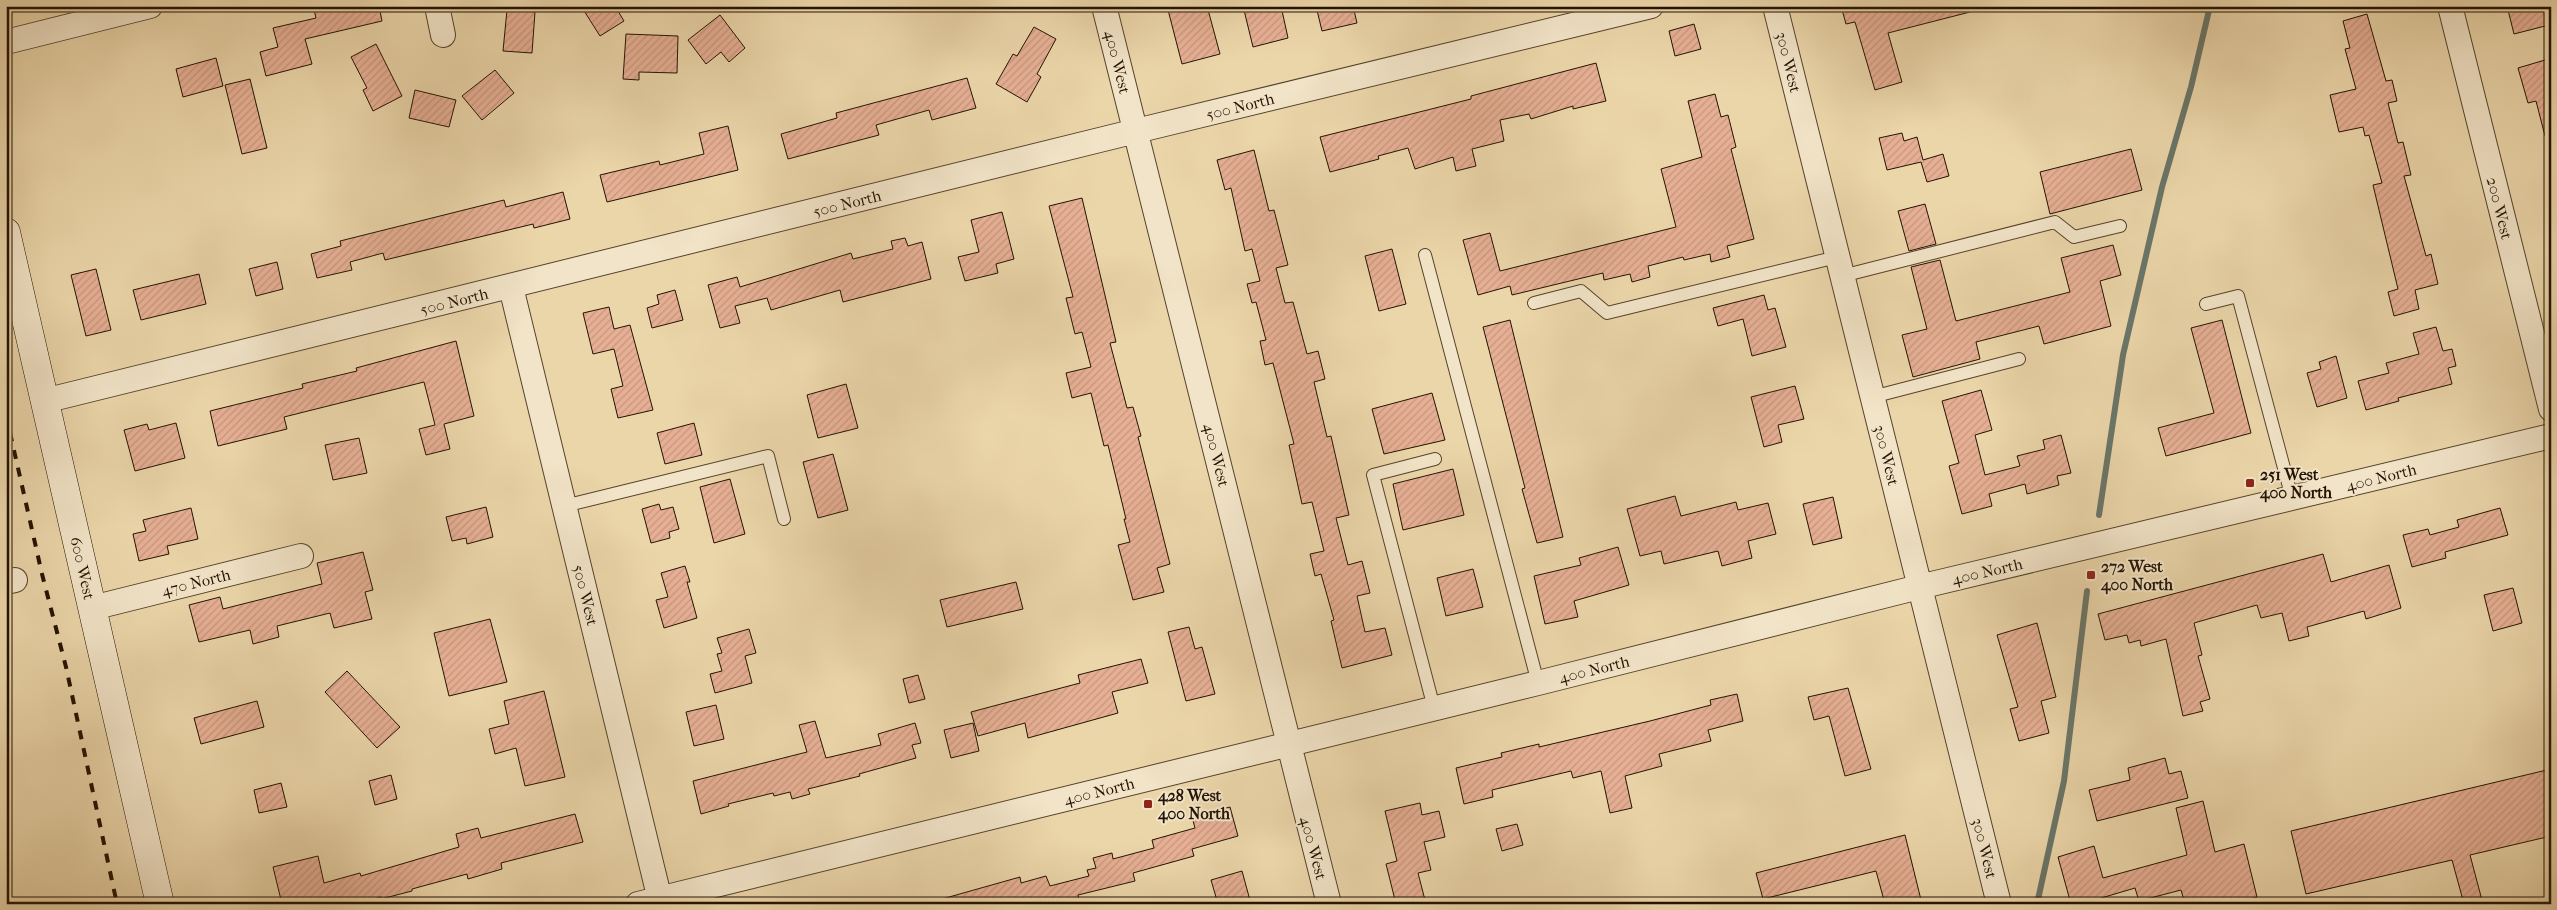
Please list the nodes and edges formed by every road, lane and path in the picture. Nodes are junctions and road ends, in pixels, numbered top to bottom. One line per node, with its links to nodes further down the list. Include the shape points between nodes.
1 (150, 6): 8 (street)
2 (437, 6): 7 (street)
3 (1104, 6): 9 (street, 400 West)
4 (1651, 6): 9 (street, 500 North)
5 (1775, 6): 13 (street, 300 West)
6 (2450, 6): 20 (street, 200 West)
7 (443, 35)
8 (6, 42)
9 (1136, 131): 14 (street, 500 North); 31 (street, 400 West)
10 (2120, 226): 13 (lane, via 2074,237 2056,222)
11 (6, 232): 19 (main road, 600 West)
12 (1425, 255): 29 (lane)
13 (1840, 266): 15 (lane, via 1607,313 1581,291); 18 (street, 300 West)
14 (510, 287): 19 (street, 500 North); 24 (street, 500 West)
15 (1534, 303)
16 (2206, 304): 23 (lane, via 2238,296)
17 (2019, 359): 18 (lane)
18 (1872, 397): 27 (street, 300 West)
19 (44, 401): 28 (main road, 600 West)
20 (2551, 409)
21 (2551, 436): 23 (street, 400 North)
22 (1435, 459): 30 (lane, via 1373,475)
23 (2292, 498): 27 (street, 400 North)
24 (564, 506): 25 (lane, via 768,456); 32 (street, 500 West)
25 (784, 519)
26 (301, 556): 28 (street, 470 North)
27 (1920, 587): 29 (street, 400 North); 35 (street, 300 West)
28 (92, 608): 33 (main road, 600 West)
29 (1538, 684): 30 (street, 400 North)
30 (1434, 708): 31 (street, 400 North)
31 (1288, 744): 32 (street, 400 North); 34 (street, 400 West)
32 (653, 902)
33 (160, 904)
34 (1329, 904)
35 (1998, 904)

